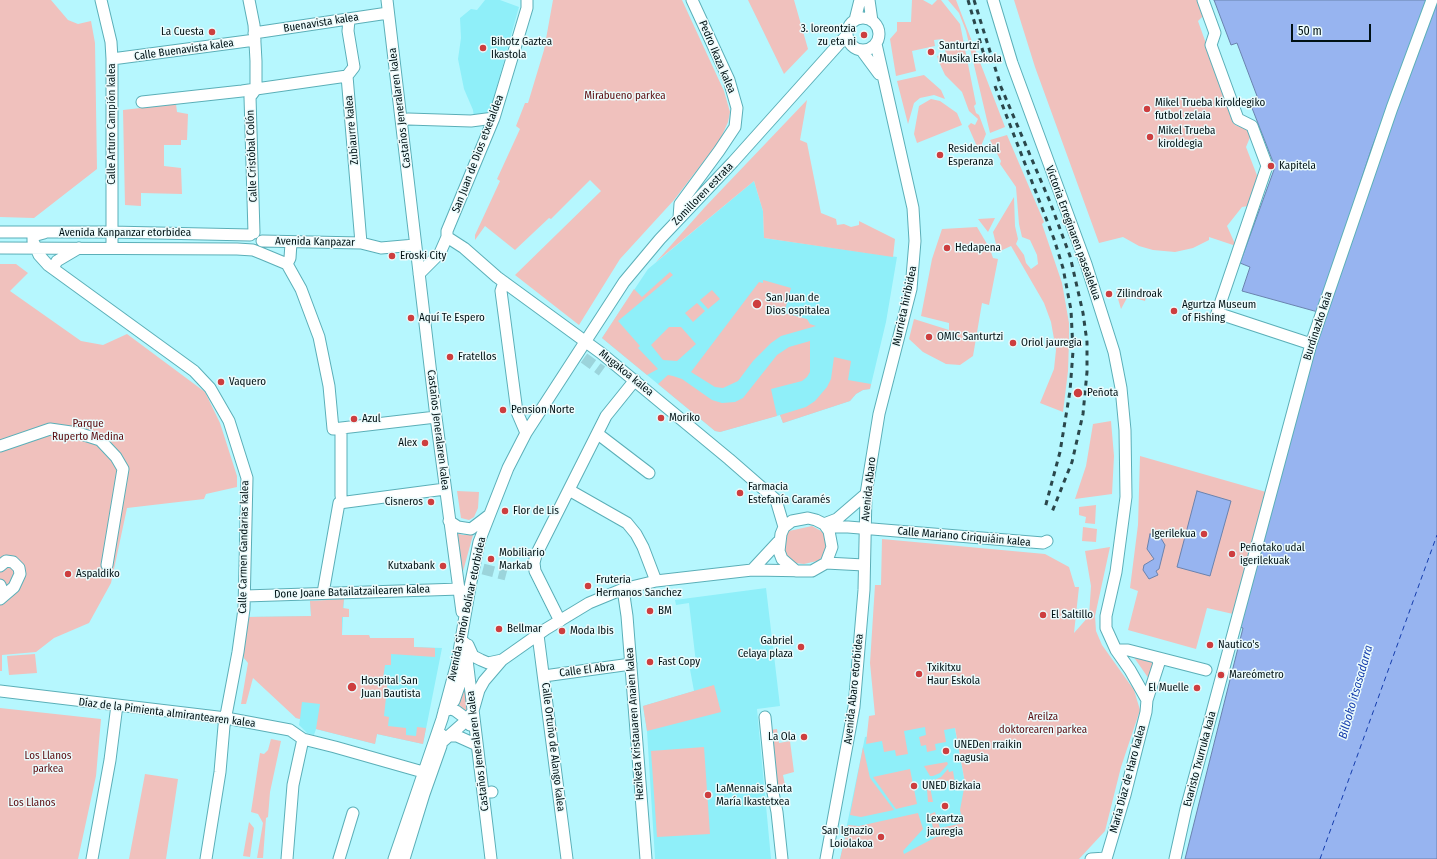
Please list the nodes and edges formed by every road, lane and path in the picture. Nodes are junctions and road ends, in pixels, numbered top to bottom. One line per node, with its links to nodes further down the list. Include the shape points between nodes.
1 (249, 0): 15 (street, Calle Cristóbal Colón)
2 (387, 0): 11 (street, Castaños Jeneralaren kalea)
3 (527, 0): 25 (street, San Juan de Dios etxetaldea, via 527,8)
4 (692, 0): 27 (street, Pedro Ikaza kalea, via 729,80 738,108 735,127 680,204)
5 (860, 0): 13 (street)
6 (869, 0): 14 (street)
7 (993, 0): 80 (street, Victoria Erreginaren pasealekua, via 1012,62 1086,264 1114,352 1121,388 1125,430 1126,497 1116,572 1106,616 1106,628)
8 (1203, 0): 45 (street, via 1215,33 1211,46 1238,119 1252,126 1267,166 1217,314)
9 (1432, 0): 45 (street, Burdinazko kaia)
10 (101, 1): 20 (street, Calle Arturo Campión kalea, via 111,42)
11 (388, 13): 12 (street, Buenavista kalea); 35 (street, Castaños Jeneralaren kalea)
12 (349, 20): 15 (street, Buenavista kalea); 21 (street, Zubiaurre kalea, via 348,31 354,67)
13 (855, 20): 14 (street, via 863,18); 16 (street, via 848,27)
14 (872, 21): 17 (street, via 876,24 879,34)
15 (255, 36): 20 (street, Calle Buenavista kalea); 23 (street, Calle Cristóbal Colón)
16 (846, 36): 18 (street); 19 (street, Zomilloren estrata)
17 (876, 44): 18 (street, via 867,50); 22 (street, Murrieta hiribidea)
18 (858, 50): 19 (street); 22 (street, Murrieta hiribidea)
19 (830, 54): 27 (street, Zomilloren estrata)
20 (112, 59): 29 (street, Calle Arturo Campión kalea)
21 (347, 76): 23 (street); 33 (street, Zubiaurre kalea)
22 (883, 80): 47 (street, Murrieta hiribidea, via 914,208 915,241 911,289)
23 (256, 85): 24 (street); 32 (street, Calle Cristóbal Colón, via 250,97)
24 (142, 102)
25 (494, 118): 26 (street, via 471,121); 31 (street, San Juan de Dios etxetaldea, via 447,231)
26 (408, 119)
27 (679, 218): 44 (street, Zomilloren estrata, via 624,282)
28 (0, 232): 30 (street, Avenida Kanpanzar etorbidea)
29 (111, 232): 30 (street, Avenida Kanpanzar etorbidea); 32 (street, Avenida Kanpanzar etorbidea); 39 (street, Calle Arturo Campión kalea)
30 (44, 233): 37 (street, via 33,236)
31 (447, 237): 42 (street, San Juan de Dios etxetaldea, via 440,253); 43 (street, Mugakoa kalea)
32 (254, 242): 34 (street, Avenida Kanpazar); 39 (street, Avenida Kanpanzar etorbidea, via 237,249); 40 (street)
33 (361, 242): 34 (street, Avenida Kanpazar); 35 (street, Avenida Kanpazar, via 381,248)
34 (291, 243): 40 (street)
35 (415, 245): 42 (street, Castaños Jeneralaren kalea)
36 (0, 248): 37 (street, Avenida Kanpanzar etorbidea)
37 (36, 248): 38 (street, Avenida Kanpanzar etorbidea); 41 (street, Calle Carmen Gandarias kalea, via 39,255)
38 (84, 248): 39 (street, Avenida Kanpanzar etorbidea); 41 (street, via 57,261)
39 (112, 248)
40 (287, 264): 49 (street, via 301,289 319,337)
41 (53, 268): 76 (street, Calle Carmen Gandarias kalea, via 194,371 210,388 229,421 247,478)
42 (419, 274): 48 (street, Castaños Jeneralaren kalea)
43 (504, 282): 44 (street, Mugakoa kalea); 50 (street, via 501,290 517,412)
44 (585, 341): 46 (street, Mugakoa kalea); 50 (street, Avenida Simón Bolívar etorbidea)
45 (1311, 344): 83 (street, Burdinazko kaia)
46 (635, 380): 51 (street, via 606,416); 61 (street, Mugakoa kalea, via 776,500)
47 (879, 414): 56 (street, Avenida Abaro)
48 (436, 417): 49 (street); 54 (street, Castaños Jeneralaren kalea)
49 (337, 432): 57 (street)
50 (526, 432): 58 (street, Avenida Simón Bolívar etorbidea)
51 (598, 434): 53 (street); 55 (street)
52 (0, 446): 66 (street, via 50,429 78,433 100,440 116,457 122,469 121,488)
53 (649, 473)
54 (445, 489): 59 (street, Castaños Jeneralaren kalea); 75 (street, via 339,503)
55 (569, 490): 71 (street, via 627,523 643,547); 77 (street, via 534,562 535,571)
56 (866, 494): 60 (street); 62 (street, Avenida Abaro)
57 (341, 496)
58 (488, 515): 59 (street, via 471,529 458,527); 78 (street, Avenida Simón Bolívar etorbidea, via 479,542)
59 (449, 521): 72 (street, Castaños Jeneralaren kalea)
60 (825, 526): 61 (street, via 808,518 792,521); 62 (street, Calle Mariano Ciriquiáin kalea); 65 (street, via 832,539 832,547)
61 (784, 527): 64 (street)
62 (865, 528): 63 (street, Calle Mariano Ciriquiáin kalea, via 1043,543); 67 (street, Avenida Abaro)
63 (1047, 541)
64 (778, 542): 69 (street); 70 (street, via 782,559)
65 (826, 562): 67 (street); 70 (street, via 812,571)
66 (108, 565)
67 (864, 565): 112 (street, Avenida Abaro etorbidea, via 852,725)
68 (0, 566): 74 (street, via 6,561 13,562 19,568 20,574 14,587)
69 (752, 570): 70 (street); 71 (street)
70 (796, 571)
71 (656, 581): 73 (street)
72 (460, 589): 75 (street, Done Joane Batailatzailearen kalea); 78 (street, Castaños Jeneralaren kalea)
73 (622, 589): 77 (street, via 589,603); 85 (street, Heziketa Kristauaren Anaien kalea)
74 (1, 593)
75 (323, 593): 76 (street, Done Joane Batailatzailearen kalea)
76 (245, 596): 93 (street, Calle Carmen Gandarias kalea)
77 (560, 620): 79 (street)
78 (464, 632): 82 (street, via 473,656 488,663); 84 (street, Castaños Jeneralaren kalea); 91 (street, Avenida Simón Bolívar etorbidea)
79 (538, 635): 82 (street); 87 (street, Calle Ortuño de Alango kalea)
80 (1116, 650): 81 (street, via 1125,649); 89 (street, Victoria Erreginaren pasealekua)
81 (1157, 658): 86 (street); 89 (street, María Díaz de Haro kalea, via 1160,663)
82 (502, 660): 92 (street, via 484,681)
83 (1227, 660): 114 (street, Evaristo Txurruka kaia)
84 (467, 662): 91 (street, Avenida Simón Bolívar etorbidea); 92 (street, Castaños Jeneralaren kalea)
85 (631, 664): 87 (street, Calle El Abra); 110 (street, Heziketa Kristauaren Anaien kalea)
86 (1206, 670)
87 (544, 676): 109 (street, Calle Ortuño de Alango kalea)
88 (0, 691): 90 (street, Díaz de la Pimienta almirantearen kalea)
89 (1147, 700): 101 (street, María Díaz de Haro kalea, via 1131,772)
90 (117, 705): 93 (street, Díaz de la Pimienta almirantearen kalea); 102 (street)
91 (448, 710): 95 (street, via 461,714); 97 (street, Avenida Simón Bolívar etorbidea, via 443,730); 99 (street, Avenida Simón Bolívar etorbidea)
92 (473, 711): 95 (street, Avenida Simón Bolívar etorbidea); 98 (street, Castaños Jeneralaren kalea)
93 (226, 718): 96 (street, Díaz de la Pimienta almirantearen kalea, via 290,730); 103 (street, Calle Carmen Gandarias kalea)
94 (765, 718): 111 (street)
95 (466, 720): 97 (street, Avenida Simón Bolívar etorbidea); 98 (street)
96 (304, 739): 99 (street, Díaz de la Pimienta almirantearen kalea); 104 (street, via 293,785)
97 (446, 739): 98 (street, via 457,736); 107 (street, Avenida Simón Bolívar etorbidea, via 424,794)
98 (476, 740): 108 (street, Castaños Jeneralaren kalea)
99 (423, 772): 106 (street, Avenida Simón Bolívar etorbidea)
100 (353, 813): 105 (street)
101 (1106, 858): 113 (street)
102 (92, 859)
103 (206, 859)
104 (287, 859)
105 (339, 859)
106 (394, 859)
107 (404, 859)
108 (491, 859)
109 (567, 859)
110 (646, 859)
111 (782, 859)
112 (826, 859)
113 (1091, 859)
114 (1175, 859)

